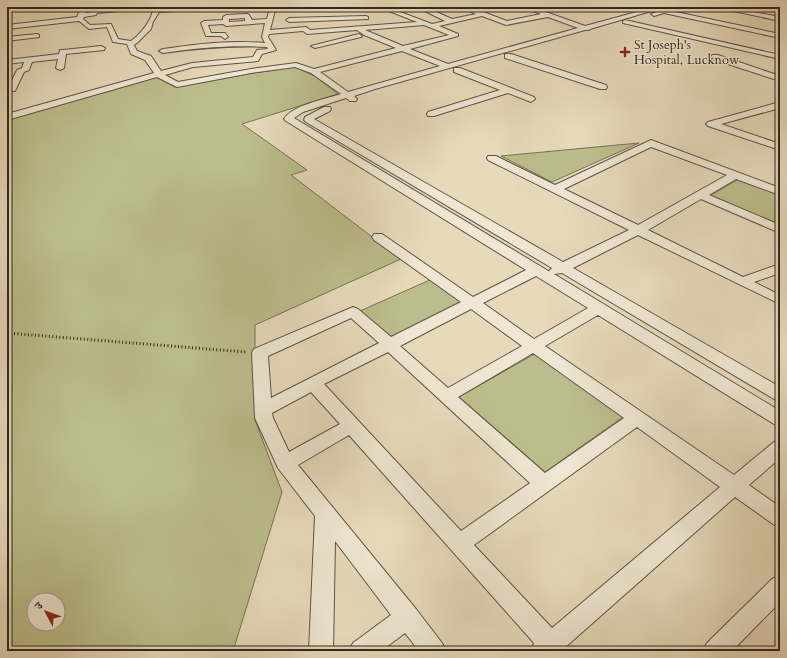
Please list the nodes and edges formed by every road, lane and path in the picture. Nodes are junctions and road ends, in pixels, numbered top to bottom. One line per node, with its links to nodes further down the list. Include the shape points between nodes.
1 (14, 7): 12 (street)
2 (84, 7): 22 (street)
3 (204, 7): 14 (street)
4 (382, 7): 29 (street)
5 (420, 7): 27 (street)
6 (465, 7): 20 (street)
7 (526, 7): 19 (street)
8 (679, 7): 18 (street)
9 (718, 7): 23 (street)
10 (731, 7): 23 (street)
11 (745, 7): 23 (street)
12 (7, 8)
13 (121, 8): 14 (street); 22 (street, via 94,11 94,14)
14 (155, 8): 39 (street, via 155,17 149,28)
15 (272, 8): 16 (street); 25 (street)
16 (308, 8)
17 (552, 8): 19 (street)
18 (663, 9): 28 (street); 32 (street); 37 (street)
19 (538, 11): 21 (street)
20 (482, 14): 21 (street, via 506,23); 27 (street)
21 (548, 15): 32 (street)
22 (80, 17): 30 (street); 39 (street, via 89,27 109,25 115,41)
23 (780, 17)
24 (366, 18): 26 (street)
25 (272, 21): 33 (street); 40 (street, via 204,23 208,35 223,34)
26 (284, 21)
27 (451, 21): 29 (street)
28 (625, 22): 32 (street); 50 (street)
29 (428, 25): 31 (street); 45 (street, via 456,36)
30 (7, 27)
31 (359, 29): 34 (street); 35 (street)
32 (589, 30): 48 (street); 57 (street)
33 (266, 32): 34 (street, via 306,29); 42 (street, via 265,37)
34 (307, 32): 43 (street, via 312,42)
35 (366, 34): 43 (street); 45 (street)
36 (37, 36): 38 (street)
37 (780, 36)
38 (7, 39)
39 (133, 43): 59 (street, via 130,44 134,52 148,58)
40 (230, 43): 41 (street); 42 (street)
41 (202, 45): 46 (street); 52 (street)
42 (269, 45): 52 (street, via 272,50 260,52 255,59)
43 (320, 45): 54 (street, via 315,46)
44 (101, 48): 47 (street, via 63,52)
45 (403, 49): 54 (street); 57 (street)
46 (163, 52)
47 (62, 56): 51 (street); 56 (street)
48 (508, 56): 57 (street); 61 (street)
49 (715, 57): 55 (street)
50 (780, 58): 55 (street)
51 (29, 59): 53 (street); 62 (street)
52 (193, 59): 59 (street)
53 (7, 62)
54 (351, 62): 58 (street)
55 (744, 67): 60 (street)
56 (60, 68)
57 (452, 68): 63 (street); 64 (street)
58 (314, 71): 59 (street, via 296,65 177,85); 64 (street)
59 (159, 75): 68 (street)
60 (780, 79)
61 (603, 87)
62 (12, 89)
63 (509, 90): 65 (street); 67 (street)
64 (351, 98): 78 (street, via 310,117 309,120); 80 (street, via 300,110 289,119)
65 (531, 99)
66 (780, 105): 69 (street, via 711,124)
67 (431, 114)
68 (7, 117)
69 (780, 147)
70 (492, 158): 72 (street)
71 (735, 175): 72 (street, via 652,143); 73 (street); 74 (street)
72 (555, 189): 76 (street)
73 (780, 192)
74 (700, 195): 75 (street); 76 (street)
75 (780, 229)
76 (639, 230): 78 (street); 81 (street)
77 (378, 237): 83 (street)
78 (562, 268): 80 (street); 90 (street)
79 (780, 268): 81 (street)
80 (541, 273): 83 (street); 84 (street)
81 (744, 281): 82 (street)
82 (780, 300)
83 (472, 303): 86 (street); 87 (street)
84 (599, 308): 87 (street); 92 (street)
85 (7, 333): 88 (path)
86 (389, 345): 88 (street, via 353,312); 89 (street); 91 (street)
87 (534, 346): 91 (street); 94 (street)
88 (260, 353): 93 (street)
89 (313, 383): 93 (street); 96 (street)
90 (779, 394): 92 (street)
91 (447, 396): 99 (street)
92 (755, 404): 95 (street)
93 (264, 410): 98 (street, via 264,418)
94 (637, 418): 99 (street); 100 (street)
95 (780, 419)
96 (352, 425): 98 (street); 103 (street)
97 (780, 447): 100 (street)
98 (285, 463): 101 (street)
99 (544, 484): 103 (street)
100 (735, 486): 102 (street); 106 (street)
101 (325, 512): 105 (street); 107 (street)
102 (780, 518)
103 (460, 544): 106 (street)
104 (780, 586): 110 (street)
105 (408, 617): 108 (street); 109 (street)
106 (547, 648)
107 (322, 651)
108 (361, 651)
109 (434, 651)
110 (715, 651)

